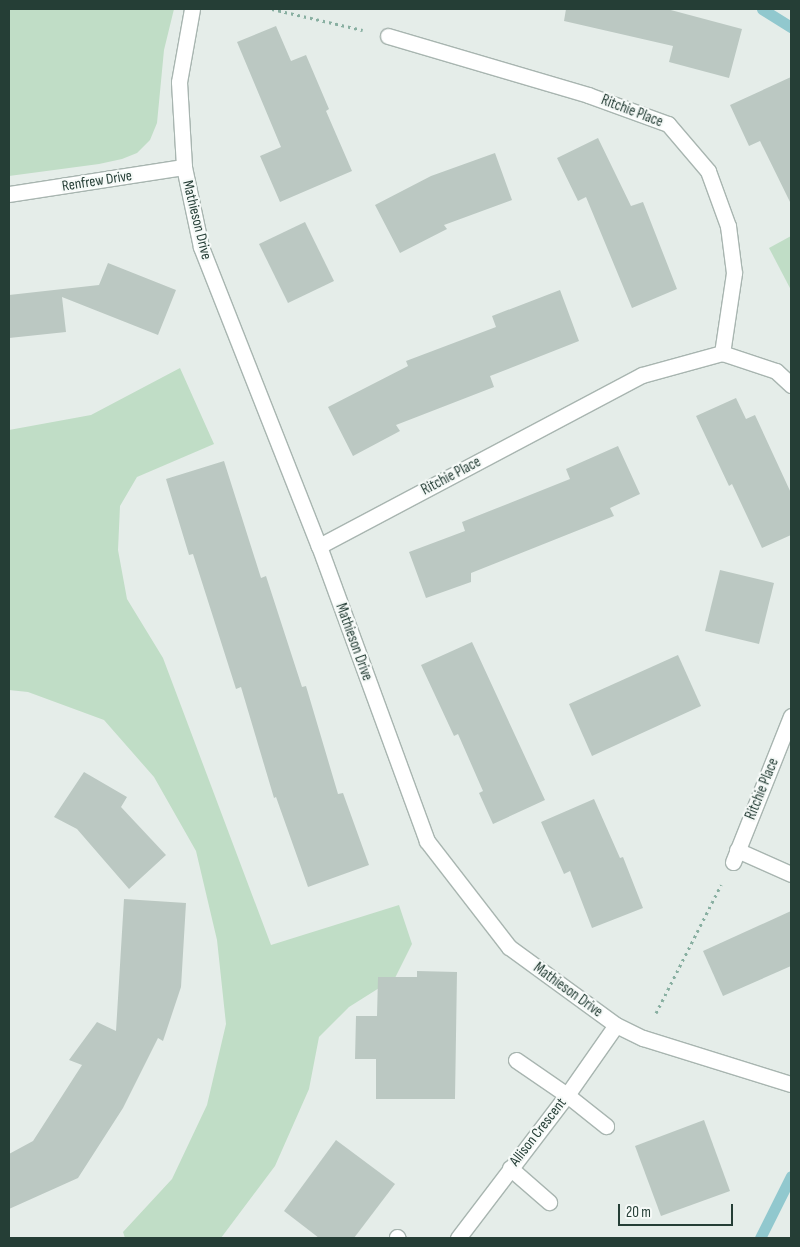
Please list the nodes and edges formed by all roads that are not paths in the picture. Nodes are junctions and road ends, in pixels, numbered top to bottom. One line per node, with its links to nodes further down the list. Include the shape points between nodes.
1 (192, 9): 3 (street, Mathieson Drive, via 179,82)
2 (388, 36): 5 (street, Ritchie Place, via 588,95 668,124 708,171 728,226 734,273)
3 (184, 168): 4 (street, Renfrew Drive); 7 (street, Mathieson Drive, via 201,247)
4 (9, 194)
5 (722, 353): 6 (street, via 776,371); 7 (street, Ritchie Place, via 642,375)
6 (791, 385)
7 (319, 546): 10 (street, Mathieson Drive, via 427,841 508,947)
8 (791, 716): 9 (street, Ritchie Place, via 735,856)
9 (791, 874)
10 (616, 1025): 12 (street, Mathieson Drive, via 643,1038); 13 (street, Allison Crescent)
11 (516, 1060): 13 (street)
12 (791, 1084)
13 (567, 1095): 14 (street); 15 (street, Allison Crescent)
14 (606, 1126)
15 (510, 1168): 16 (street); 17 (street, Allison Crescent)
16 (549, 1202)
17 (458, 1238)

